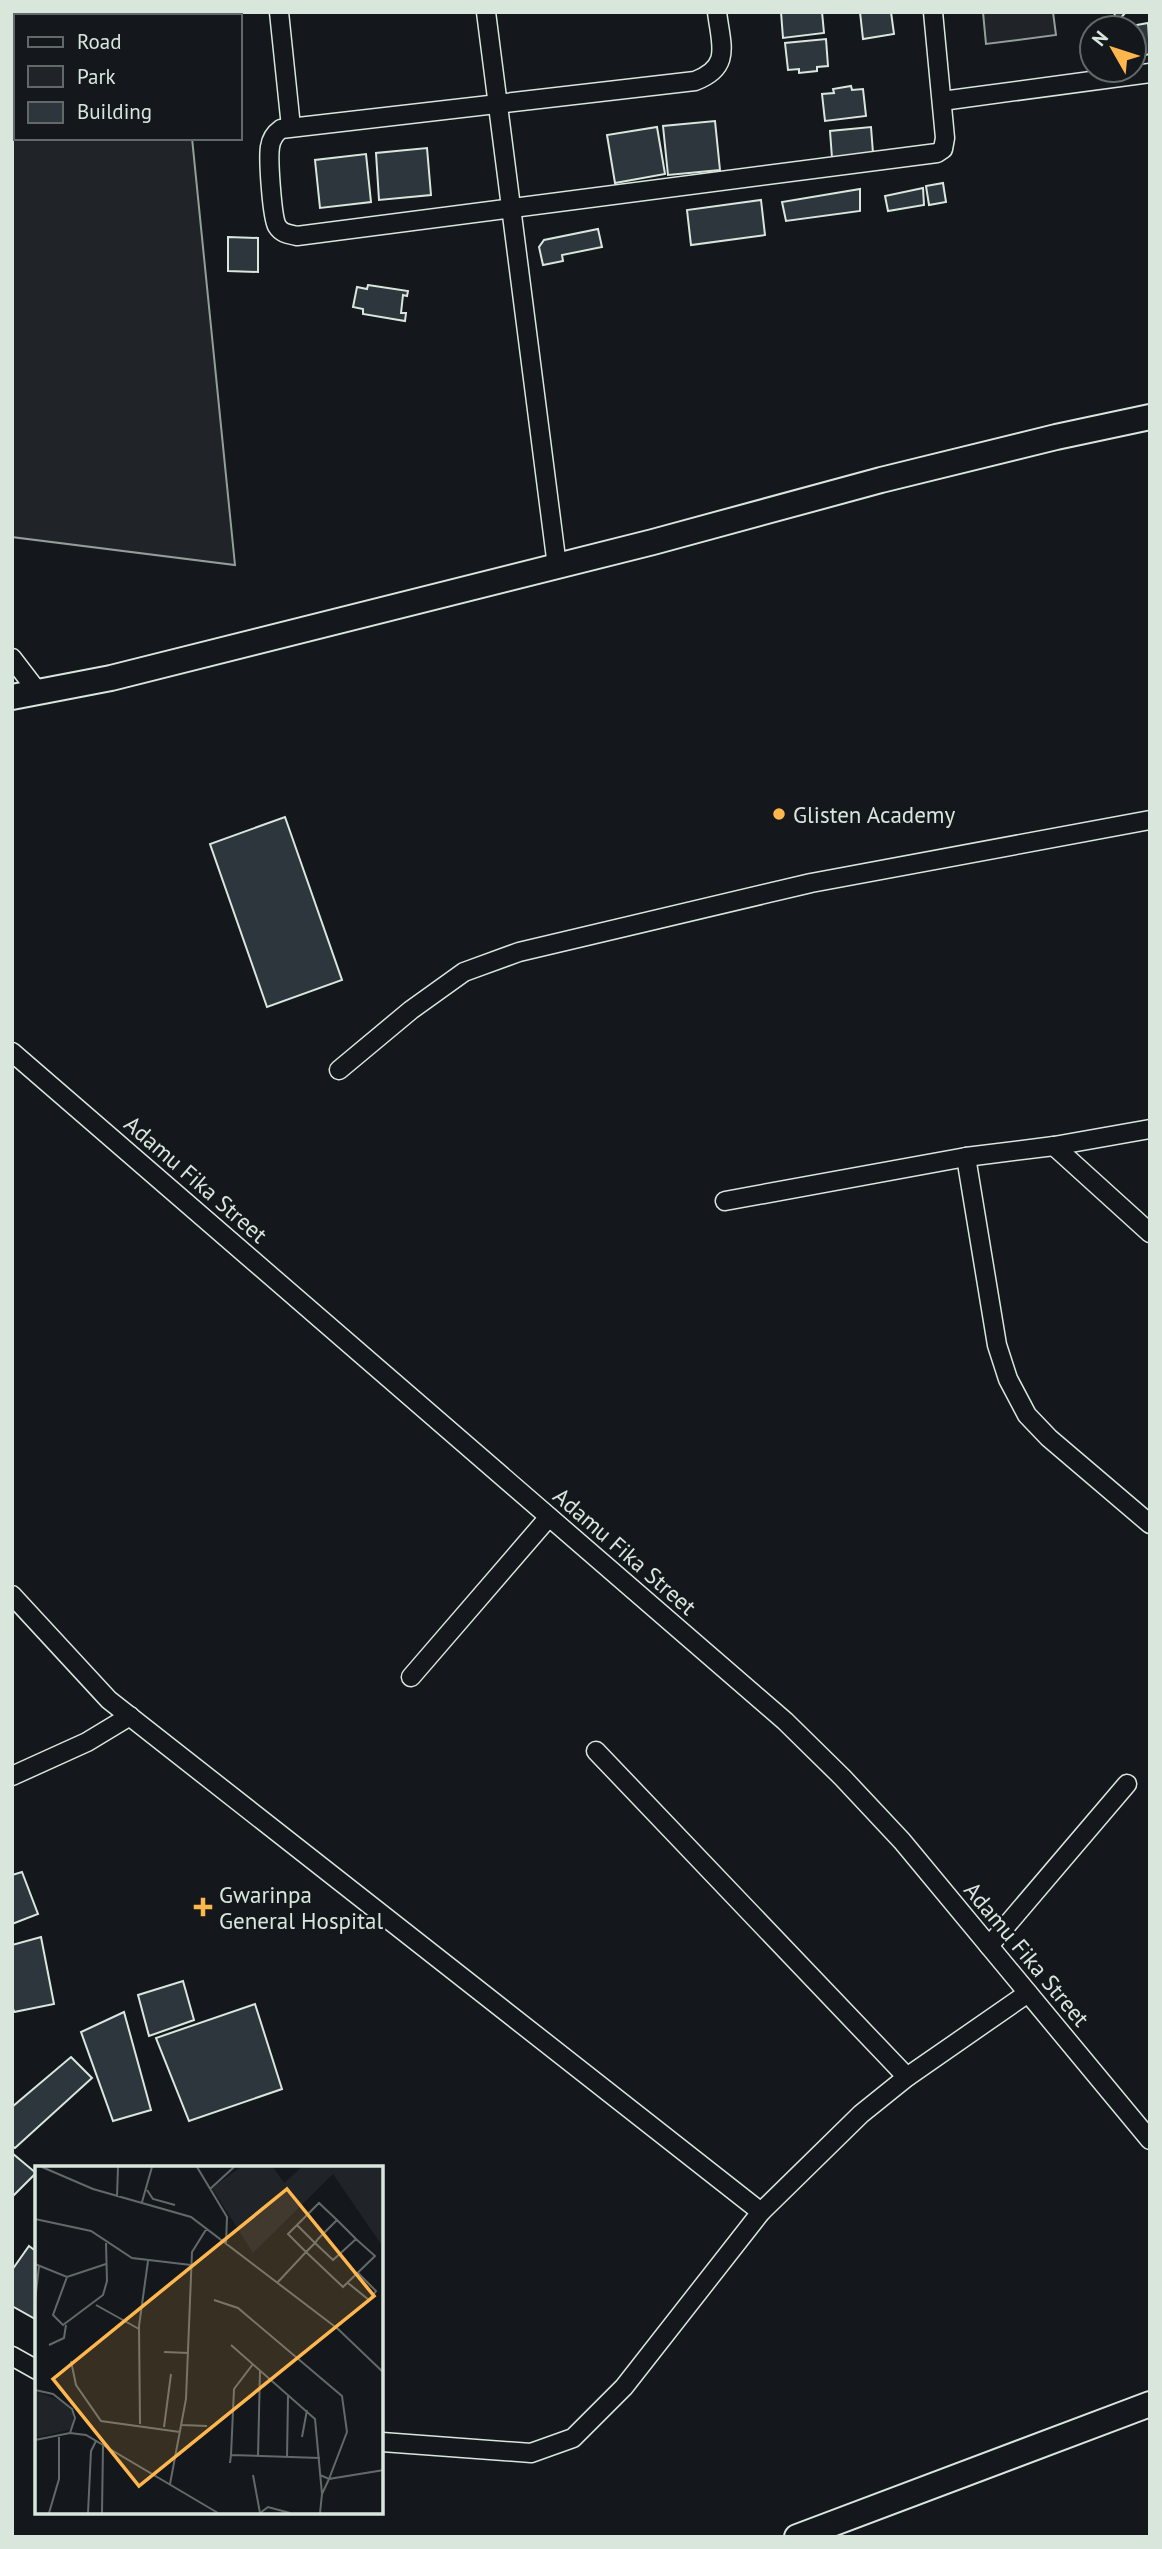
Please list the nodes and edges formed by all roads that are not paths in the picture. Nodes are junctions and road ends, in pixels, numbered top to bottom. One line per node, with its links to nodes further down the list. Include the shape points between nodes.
1 (279, 12): 8 (street)
2 (486, 12): 7 (street)
3 (717, 12): 7 (street, via 722,56 709,76)
4 (933, 12): 6 (street)
5 (1150, 73): 6 (street)
6 (943, 101): 9 (street, via 945,143 937,153)
7 (498, 102): 8 (street); 9 (street)
8 (291, 127): 9 (street, via 274,134 270,147 273,211 285,234)
9 (512, 207): 11 (street)
10 (1150, 417): 11 (street, via 881,480)
11 (557, 566): 13 (street, via 111,678)
12 (12, 658): 13 (street)
13 (38, 692): 14 (street)
14 (12, 697)
15 (1150, 820): 17 (street, via 811,883 519,953 464,972)
16 (12, 1052): 23 (street, Adamu Fika Street)
17 (339, 1070)
18 (1150, 1129): 19 (street)
19 (1054, 1146): 20 (street); 22 (street)
20 (966, 1157): 21 (street); 24 (street, via 998,1345 1008,1379 1027,1415 1049,1438)
21 (725, 1201)
22 (1150, 1233)
23 (549, 1517): 26 (street); 31 (street, Adamu Fika Street, via 785,1721 902,1841)
24 (1150, 1524)
25 (12, 1595): 27 (street, via 109,1700)
26 (411, 1677)
27 (130, 1716): 29 (street, via 87,1742); 35 (street)
28 (596, 1751): 33 (street)
29 (12, 1776)
30 (1127, 1784): 31 (street)
31 (989, 1946): 32 (street, Adamu Fika Street)
32 (1028, 1993): 33 (street); 34 (street, Adamu Fika Street)
33 (907, 2077): 35 (street, via 861,2114)
34 (1150, 2140)
35 (761, 2212): 39 (street, via 624,2387 573,2438 531,2453)
36 (12, 2356): 37 (street)
37 (35, 2369)
38 (1150, 2404): 40 (street)
39 (383, 2442)
40 (797, 2537)

